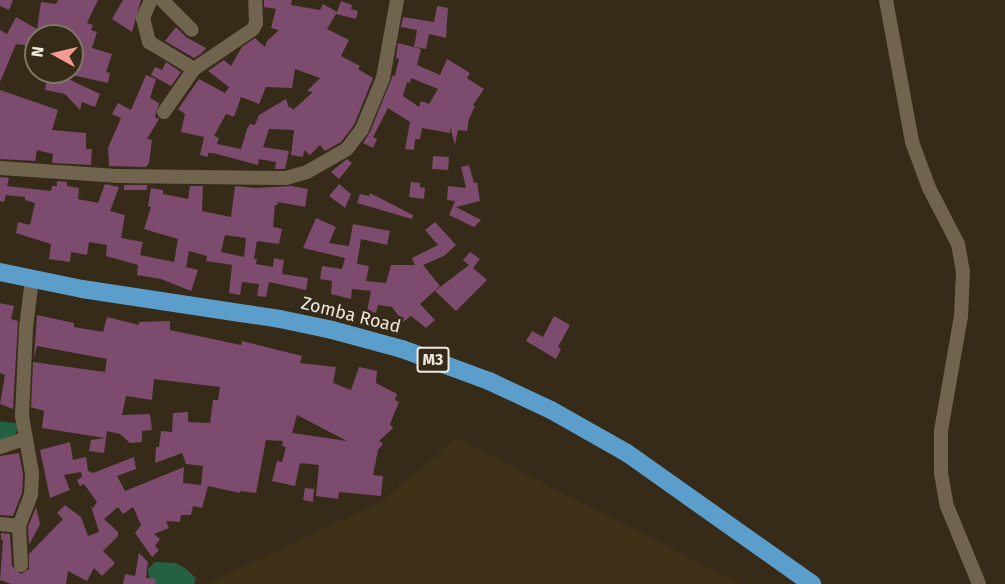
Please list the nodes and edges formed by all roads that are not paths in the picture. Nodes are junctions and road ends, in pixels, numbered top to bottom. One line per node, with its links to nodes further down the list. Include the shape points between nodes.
1 (151, 0): 7 (street, via 143,18 149,42)
2 (162, 0): 6 (street)
3 (255, 0): 7 (street, via 253,28)
4 (397, 0): 9 (street, via 379,93 362,129 347,149 307,172 286,178 116,176)
5 (886, 0): 18 (street, via 916,155 951,226 962,265 964,295 941,431 941,473 947,506)
6 (192, 30)
7 (195, 69): 8 (street)
8 (164, 112)
9 (0, 168)
10 (0, 272): 11 (highway, Zomba Road / M3)
11 (32, 279): 12 (street, via 22,408); 17 (highway, Zomba Road / M3, via 332,330 402,349 489,381 627,453)
12 (25, 439): 13 (street); 15 (street, via 32,489)
13 (0, 447)
14 (0, 524): 15 (street)
15 (19, 526): 16 (street)
16 (21, 565)
17 (812, 584)
18 (979, 584)

